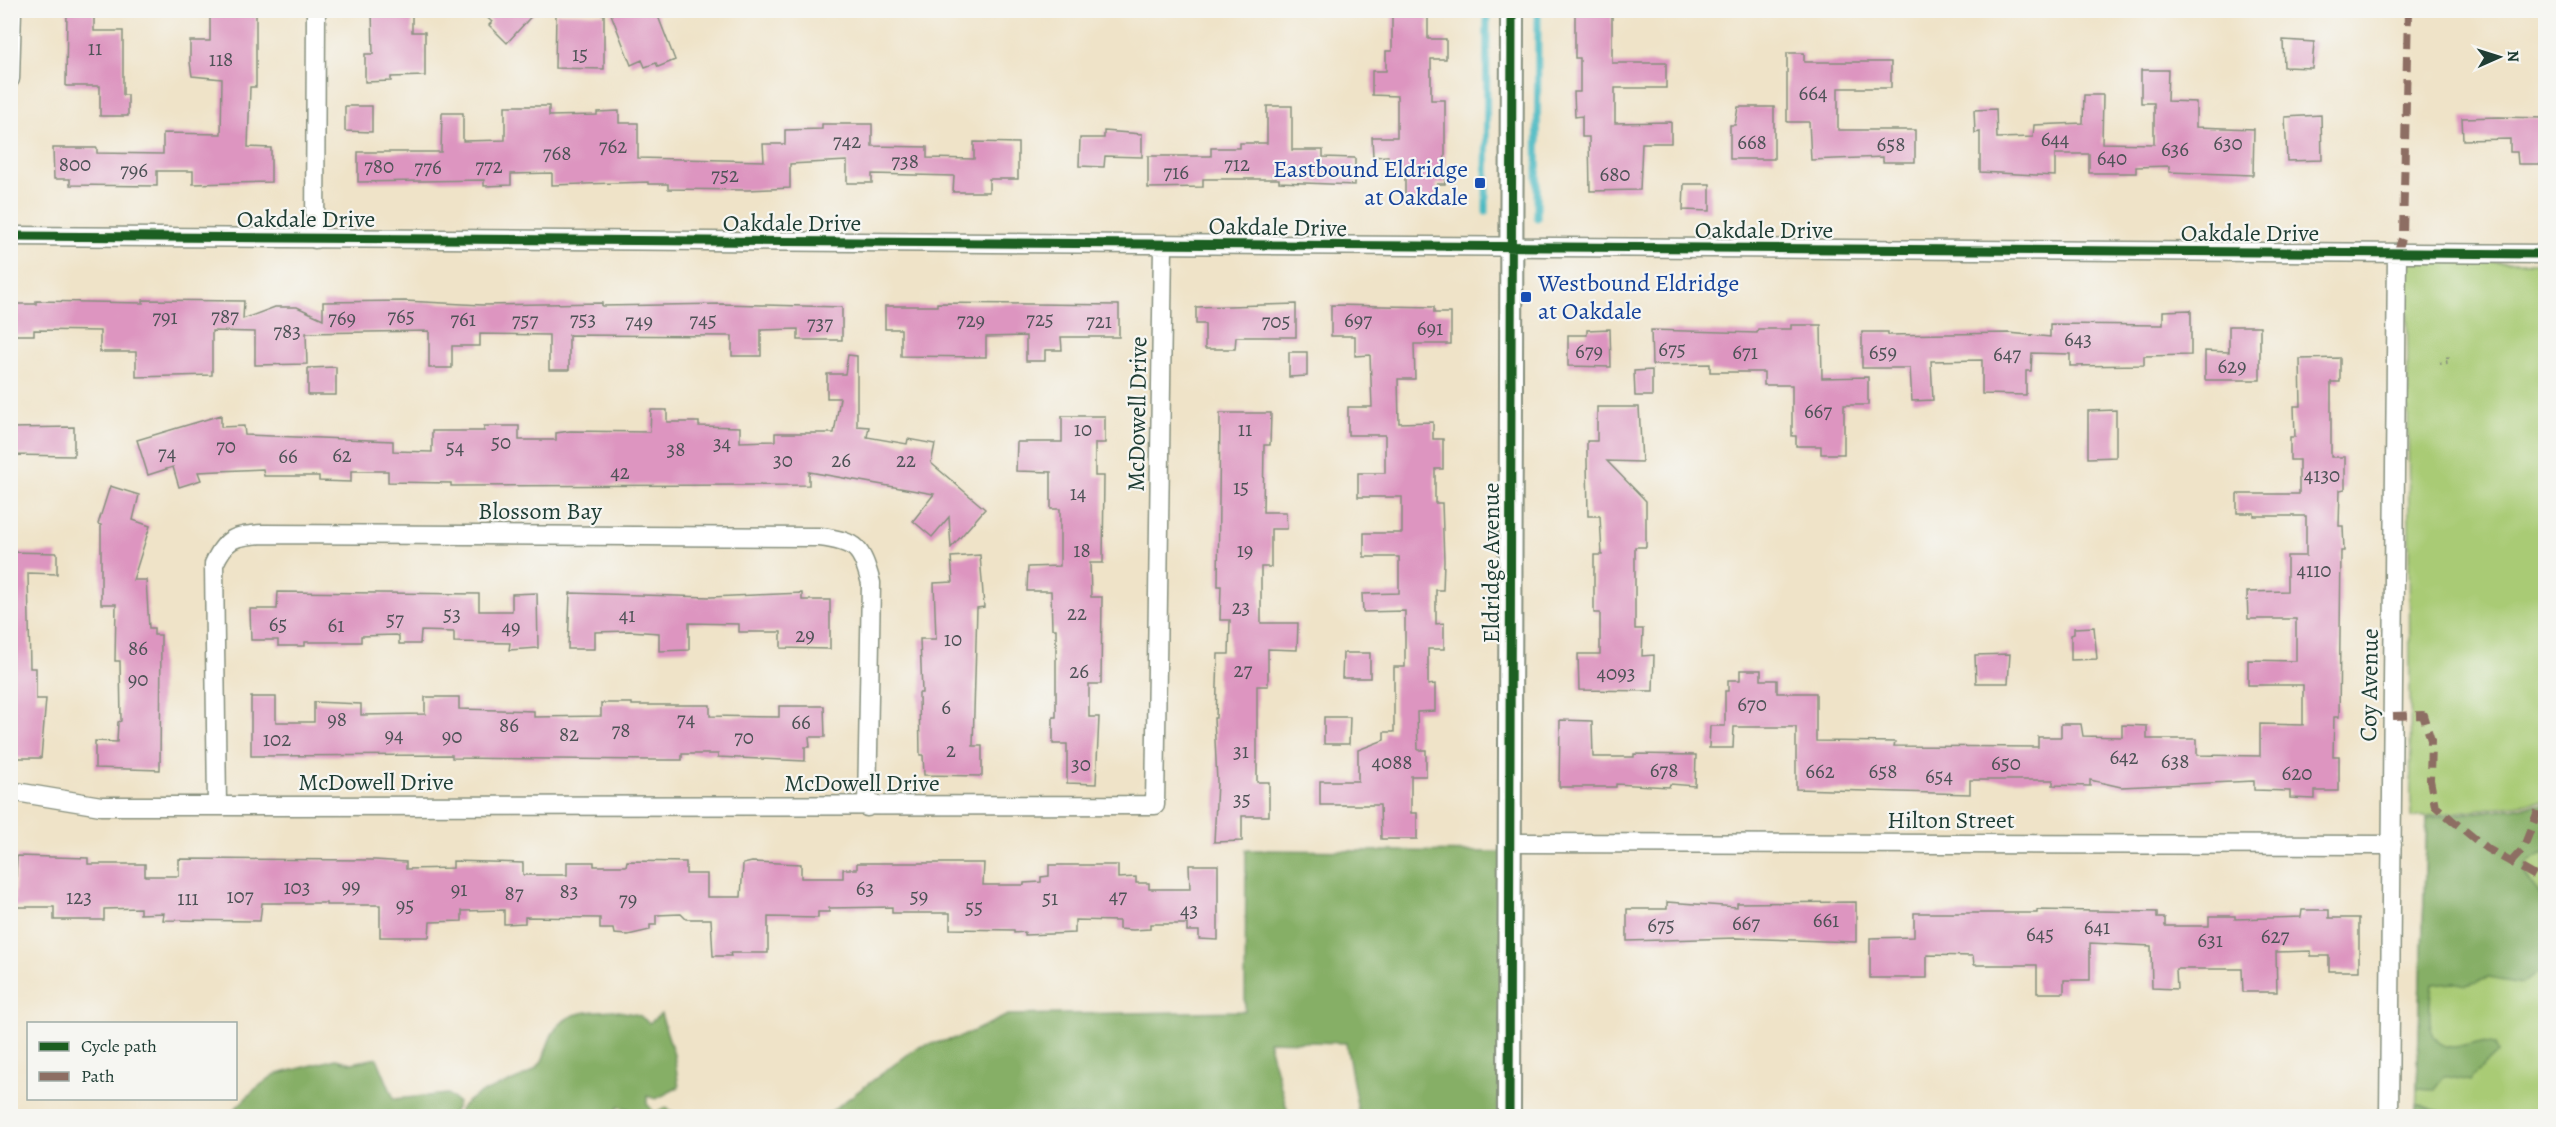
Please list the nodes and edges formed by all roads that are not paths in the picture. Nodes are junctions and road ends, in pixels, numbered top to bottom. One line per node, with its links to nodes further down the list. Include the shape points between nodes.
1 (12, 10): 4 (street)
2 (316, 10): 6 (street)
3 (1512, 10): 8 (street, Eldridge Avenue)
4 (10, 79)
5 (10, 236): 6 (street, Oakdale Drive)
6 (315, 239): 7 (street, Oakdale Drive)
7 (1163, 246): 8 (street, Oakdale Drive); 13 (street, McDowell Drive, via 1155,805)
8 (1510, 249): 9 (street, Oakdale Drive); 14 (street, Eldridge Avenue)
9 (2397, 253): 10 (street, Oakdale Drive); 15 (street, Coy Avenue)
10 (2546, 254)
11 (10, 791): 12 (street, McDowell Drive, via 101,806)
12 (217, 806): 13 (street, McDowell Drive); 13 (street, Blossom Bay, via 214,564 222,548 237,536 275,534 844,540 857,547 871,583)
13 (867, 807)
14 (1510, 843): 15 (street, Hilton Street); 16 (street, Eldridge Avenue)
15 (2392, 845): 17 (street, Coy Avenue)
16 (1509, 1116)
17 (2389, 1116)

